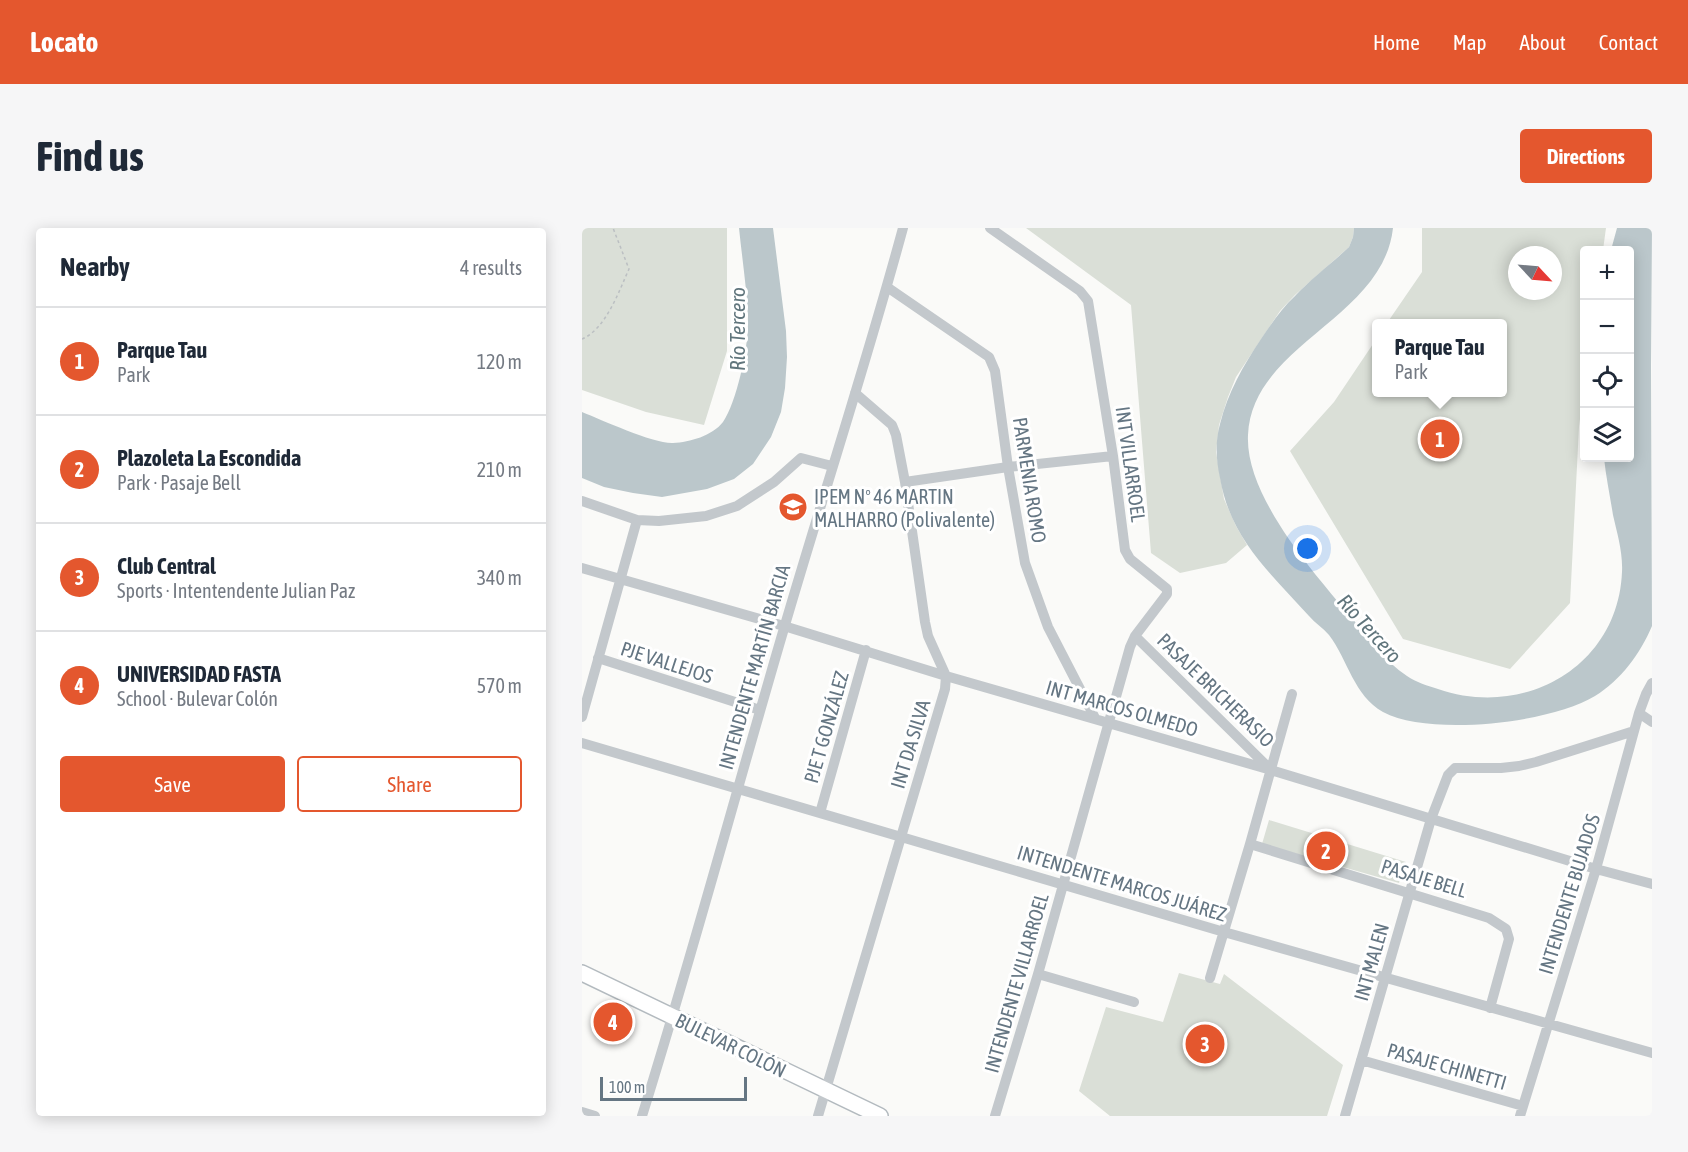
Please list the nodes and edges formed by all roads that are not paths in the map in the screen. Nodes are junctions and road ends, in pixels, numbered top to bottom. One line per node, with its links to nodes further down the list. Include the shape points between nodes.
1 (903, 228): 3 (street, INTENDENTE MARTÍN BARCIA)
2 (990, 228): 5 (street, INT VILLARROEL, via 1080,291 1088,301)
3 (887, 287): 4 (street, INTENDENTE MARTÍN BARCIA); 7 (street, PARMENIA ROMO, via 989,357 995,371)
4 (855, 393): 6 (street, INTENDENTE MARTÍN BARCIA); 8 (street, via 892,425)
5 (1113, 456): 7 (street); 14 (street, INT VILLARROEL, via 1125,550 1167,589)
6 (832, 466): 10 (street, via 801,458 737,506 706,516); 13 (street, INTENDENTE MARTÍN BARCIA)
7 (1008, 467): 8 (street); 23 (street, PARMENIA ROMO, via 1025,563 1048,627)
8 (905, 482): 17 (street, via 928,636)
9 (582, 501): 10 (street)
10 (638, 520): 12 (street)
11 (582, 568): 12 (street, INT MARCOS OLMEDO)
12 (620, 579): 13 (street, INT MARCOS OLMEDO); 16 (street)
13 (784, 626): 15 (street, INT MARCOS OLMEDO); 20 (street, INTENDENTE MARTÍN BARCIA)
14 (1135, 636): 24 (street, INT VILLARROEL); 28 (street, PASAJE BRICHERASIO)
15 (866, 650): 17 (street, INT MARCOS OLMEDO); 30 (street, PJE T GONZÁLEZ)
16 (597, 658): 20 (street, PJE VALLEJOS); 22 (street)
17 (946, 676): 23 (street, INT MARCOS OLMEDO); 32 (street, INT DA SILVA)
18 (1652, 683): 21 (street, INTENDENTE BUJADOS)
19 (1292, 694): 28 (street)
20 (760, 710): 29 (street, INTENDENTE MARTÍN BARCIA)
21 (1639, 713): 25 (street); 26 (street, INTENDENTE BUJADOS)
22 (582, 717)
23 (1095, 718): 24 (street, INT MARCOS OLMEDO)
24 (1109, 722): 28 (street, INT MARCOS OLMEDO); 35 (street, INTENDENTE VILLARROEL)
25 (1652, 722)
26 (1634, 731): 31 (street, INT MALEN, via 1519,766 1455,768 1448,775); 34 (street, INTENDENTE BUJADOS)
27 (582, 743): 29 (street, INTENDENTE MARCOS JUÁREZ)
28 (1271, 770): 31 (street, INT MARCOS OLMEDO); 33 (street)
29 (736, 789): 30 (street, INTENDENTE MARCOS JUÁREZ); 45 (street, INTENDENTE MARTÍN BARCIA)
30 (820, 813): 32 (street, INTENDENTE MARCOS JUÁREZ)
31 (1431, 819): 34 (street, INT MARCOS OLMEDO); 37 (street, INT MALEN)
32 (901, 837): 35 (street, INTENDENTE MARCOS JUÁREZ); 49 (street, INT DA SILVA)
33 (1250, 844): 37 (street, PASAJE BELL); 38 (street)
34 (1596, 869): 36 (street, INT MARCOS OLMEDO); 46 (street, INTENDENTE BUJADOS)
35 (1063, 884): 38 (street, INTENDENTE MARCOS JUÁREZ); 40 (street, INTENDENTE VILLARROEL)
36 (1652, 884)
37 (1410, 893): 42 (street, INT MALEN); 44 (street, PASAJE BELL, via 1482,915 1506,929 1509,939)
38 (1224, 932): 41 (street); 42 (street, INTENDENTE MARCOS JUÁREZ)
39 (582, 973): 45 (main road, BULEVAR COLÓN)
40 (1038, 974): 43 (street); 56 (street, INTENDENTE VILLARROEL)
41 (1210, 978)
42 (1385, 978): 44 (street, INTENDENTE MARCOS JUÁREZ); 48 (street, INT MALEN)
43 (1134, 1002)
44 (1490, 1008): 46 (street, INTENDENTE MARCOS JUÁREZ)
45 (673, 1017): 49 (main road, BULEVAR COLÓN); 53 (street, INTENDENTE MARTÍN BARCIA)
46 (1548, 1025): 47 (street, INTENDENTE MARCOS JUÁREZ); 50 (street, INTENDENTE BUJADOS)
47 (1652, 1053)
48 (1361, 1060): 50 (street, PASAJE CHINETTI); 57 (street, INT MALEN)
49 (825, 1090): 54 (street, INT DA SILVA); 55 (main road, BULEVAR COLÓN)
50 (1522, 1111)
51 (582, 1112): 52 (street)
52 (595, 1116)
53 (642, 1116)
54 (818, 1116)
55 (880, 1116)
56 (995, 1116)
57 (1345, 1116)

